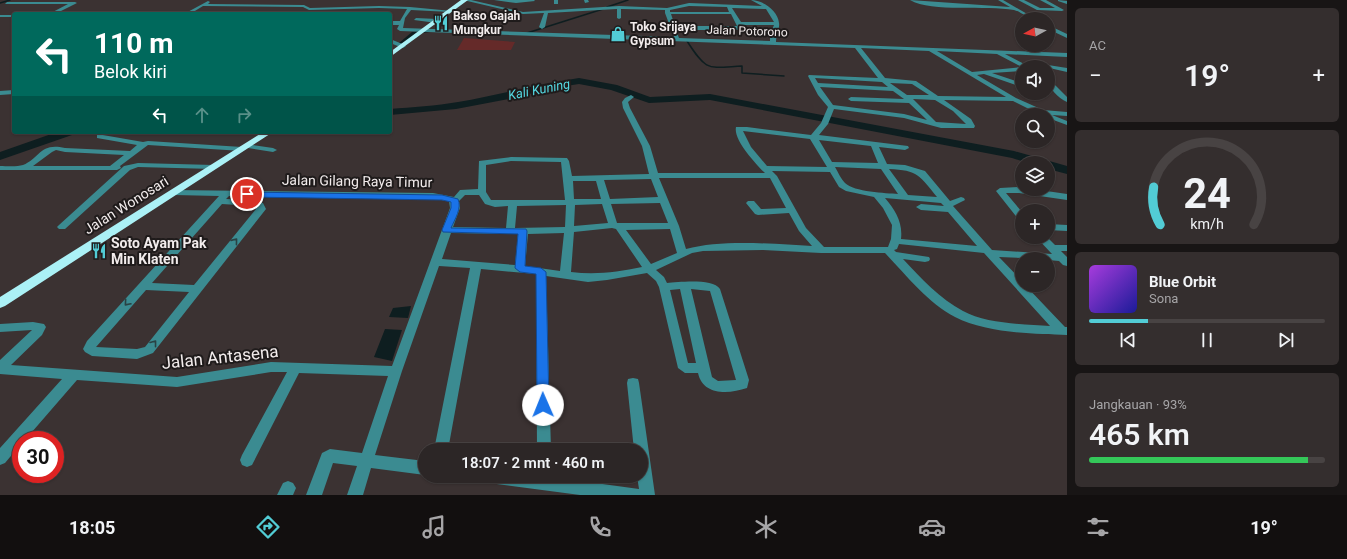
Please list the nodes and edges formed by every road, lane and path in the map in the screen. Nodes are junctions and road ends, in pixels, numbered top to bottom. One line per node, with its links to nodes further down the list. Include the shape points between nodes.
1 (14, 0): 19 (street)
2 (211, 0): 23 (street)
3 (465, 0): 37 (highway); 42 (street)
4 (496, 0): 16 (street)
5 (723, 0): 27 (street)
6 (738, 0): 7 (street)
7 (744, 0)
8 (753, 0): 34 (street)
9 (912, 0): 26 (street)
10 (944, 0): 26 (street)
11 (966, 0): 29 (street)
12 (1000, 0): 35 (street)
13 (1020, 0): 14 (street, via 1040,9 1062,10)
14 (1042, 0)
15 (1060, 0): 21 (street)
16 (516, 1): 17 (street); 42 (street)
17 (533, 1)
18 (597, 2): 32 (street)
19 (7, 3): 22 (street); 39 (street, via 75,2)
20 (578, 3): 36 (street)
21 (1067, 3)
22 (0, 5)
23 (202, 5): 30 (street); 40 (street)
24 (646, 5): 33 (street, via 630,4)
25 (694, 5): 27 (street); 38 (street, via 676,6); 45 (street)
26 (950, 5): 29 (street)
27 (728, 6): 34 (street); 46 (street)
28 (619, 7): 32 (street); 33 (street); 50 (street)
29 (977, 7): 35 (street)
30 (349, 8): 31 (street); 41 (street)
31 (410, 8): 37 (street); 54 (street)
32 (604, 8): 36 (street)
33 (628, 8): 38 (street)
34 (768, 8): 55 (street)
35 (1015, 9): 43 (street)
36 (582, 10): 44 (street)
37 (450, 11): 52 (highway)
38 (667, 11): 45 (street); 58 (street)
39 (55, 12)
40 (190, 12)
41 (344, 12)
42 (517, 12): 44 (street)
43 (1021, 12)
44 (546, 13): 57 (street)
45 (700, 13): 46 (street)
46 (734, 14): 47 (street); 56 (street)
47 (726, 15)
48 (0, 16): 49 (street)
49 (12, 16)
50 (619, 18)
51 (416, 19): 52 (street)
52 (437, 21): 61 (highway)
53 (392, 23): 54 (street)
54 (401, 23): 61 (street, Jalan Potorono, via 400,30)
55 (777, 24): 56 (street); 62 (street)
56 (739, 26): 59 (street); 62 (street)
57 (542, 27)
58 (673, 28): 59 (street); 64 (street)
59 (703, 28): 65 (street)
60 (1055, 30): 63 (street)
61 (424, 31): 64 (street, Jalan Potorono); 68 (highway)
62 (774, 31): 67 (street)
63 (1067, 36)
64 (677, 39): 65 (street, Jalan Potorono)
65 (707, 41): 67 (street, Jalan Potorono)
66 (392, 42): 68 (street)
67 (772, 43): 69 (street, Jalan Potorono)
68 (403, 46): 72 (highway)
69 (857, 47): 70 (street, Jalan Potorono); 80 (street)
70 (930, 50): 71 (street, Jalan Potorono); 79 (street)
71 (995, 52): 73 (street, Jalan Potorono); 74 (street)
72 (392, 54)
73 (1067, 55)
74 (1015, 61)
75 (1055, 68): 77 (street)
76 (1015, 69): 78 (street)
77 (1067, 70)
78 (984, 72): 79 (street); 81 (street)
79 (970, 74): 92 (street)
80 (883, 80): 82 (street, via 811,76); 83 (street); 89 (street, via 914,82)
81 (1015, 83)
82 (815, 85): 83 (street); 94 (street)
83 (895, 89): 91 (street)
84 (1057, 89): 85 (street); 93 (street)
85 (1067, 89)
86 (12, 92): 87 (street)
87 (0, 93)
88 (631, 97): 121 (street, via 625,102 628,114 649,155)
89 (937, 97): 91 (street); 92 (street); 103 (street, via 971,124)
90 (851, 99): 91 (street)
91 (907, 99): 99 (street)
92 (1014, 99): 95 (street)
93 (1067, 100)
94 (831, 108): 101 (street); 106 (street, via 828,118)
95 (1031, 108)
96 (1067, 108): 98 (street, via 1063,110)
97 (1055, 113): 98 (street)
98 (1067, 114)
99 (927, 118): 101 (street); 103 (street)
100 (1055, 118): 102 (street)
101 (915, 119): 103 (street)
102 (1067, 123)
103 (936, 124)
104 (266, 134): 109 (highway, Jalan Wonosari)
105 (100, 136): 107 (street)
106 (813, 137): 108 (street); 114 (street); 120 (street, via 739,129 740,136)
107 (143, 144): 109 (street, via 153,142); 112 (street)
108 (874, 144): 110 (street); 115 (street)
109 (245, 148): 111 (street); 113 (highway, Jalan Wonosari)
110 (905, 148)
111 (273, 150)
112 (131, 153): 117 (street, via 56,148 49,150); 118 (street)
113 (214, 167): 119 (street, via 138,165); 125 (highway, Jalan Wonosari)
114 (831, 167): 115 (street); 120 (street); 127 (street, via 844,188)
115 (884, 167): 128 (street); 138 (street, via 905,167 918,171)
116 (0, 168): 117 (street)
117 (24, 168): 118 (street)
118 (112, 168): 119 (street)
119 (127, 168): 144 (street)
120 (764, 168): 122 (street)
121 (654, 176): 122 (street); 123 (street); 131 (street)
122 (774, 176): 140 (street)
123 (599, 178): 124 (street); 135 (street)
124 (568, 179): 126 (street, via 564,160 497,160 482,163); 134 (street)
125 (174, 192): 130 (street, Jalan Gilang Raya Timur); 171 (highway, Jalan Wonosari)
126 (482, 192): 133 (street, via 463,192); 137 (street, via 491,204)
127 (876, 194): 128 (street); 151 (street, via 898,227)
128 (904, 196): 138 (street)
129 (1067, 197): 141 (street, via 1019,190 1000,191)
130 (223, 198): 133 (street, Jalan Gilang Raya Timur, via 433,196); 168 (street); 170 (street, one-way to 130, via 261,209 254,203)
131 (663, 200): 135 (street); 143 (street)
132 (961, 200): 138 (street)
133 (455, 201): 148 (street, via 455,208)
134 (570, 202): 135 (street); 137 (street); 147 (street)
135 (607, 202): 142 (street)
136 (751, 203): 140 (street, via 758,212)
137 (513, 204): 149 (street)
138 (947, 204): 139 (street); 156 (street)
139 (921, 208)
140 (791, 210): 155 (street, via 802,229)
141 (1015, 210)
142 (616, 226): 143 (street); 147 (street); 164 (street)
143 (674, 226): 158 (street)
144 (62, 227)
145 (1055, 227): 146 (street)
146 (1067, 228)
147 (569, 229): 150 (street); 166 (street)
148 (446, 230): 149 (street); 161 (street)
149 (510, 231): 150 (street)
150 (523, 231): 163 (street)
151 (896, 241): 156 (street); 157 (street)
152 (1047, 244): 153 (street)
153 (1051, 248): 154 (street); 160 (street)
154 (1067, 248)
155 (821, 250): 157 (street); 158 (street, via 764,247 703,248)
156 (988, 252): 160 (street); 173 (street)
157 (891, 253): 159 (street); 173 (street, via 940,300 966,317 995,324)
158 (682, 254): 164 (street)
159 (925, 259)
160 (1064, 261)
161 (436, 262): 162 (street); 177 (street)
162 (476, 266): 163 (street); 180 (street)
163 (520, 268): 165 (street)
164 (649, 269): 166 (street, via 607,277); 169 (street, via 660,279)
165 (541, 272): 166 (street); 181 (street)
166 (565, 275)
167 (685, 285): 169 (street); 176 (street); 176 (street, via 715,289 732,340 742,382 712,385 706,380)
168 (142, 286): 170 (street); 170 (street, one-way to 170, via 89,349 137,354 149,350)
169 (664, 287): 176 (street, via 682,365 685,368)
170 (196, 289)
171 (0, 303)
172 (0, 328): 175 (street, via 40,327 38,332)
173 (1064, 331)
174 (296, 367): 177 (street, Jalan Antasena); 178 (street, Jalan Antasena, via 271,367 177,382); 183 (street)
175 (0, 368): 178 (street, Jalan Antasena)
176 (704, 368)
177 (396, 371): 184 (street)
178 (74, 374): 182 (street)
179 (633, 383): 190 (street)
180 (442, 443)
181 (544, 443)
182 (0, 458)
183 (247, 460)
184 (367, 461): 185 (street); 187 (street, via 335,456 327,458); 188 (street)
185 (418, 467)
186 (563, 483): 189 (street)
187 (314, 495)
188 (355, 495)
189 (635, 495)
190 (647, 495)

